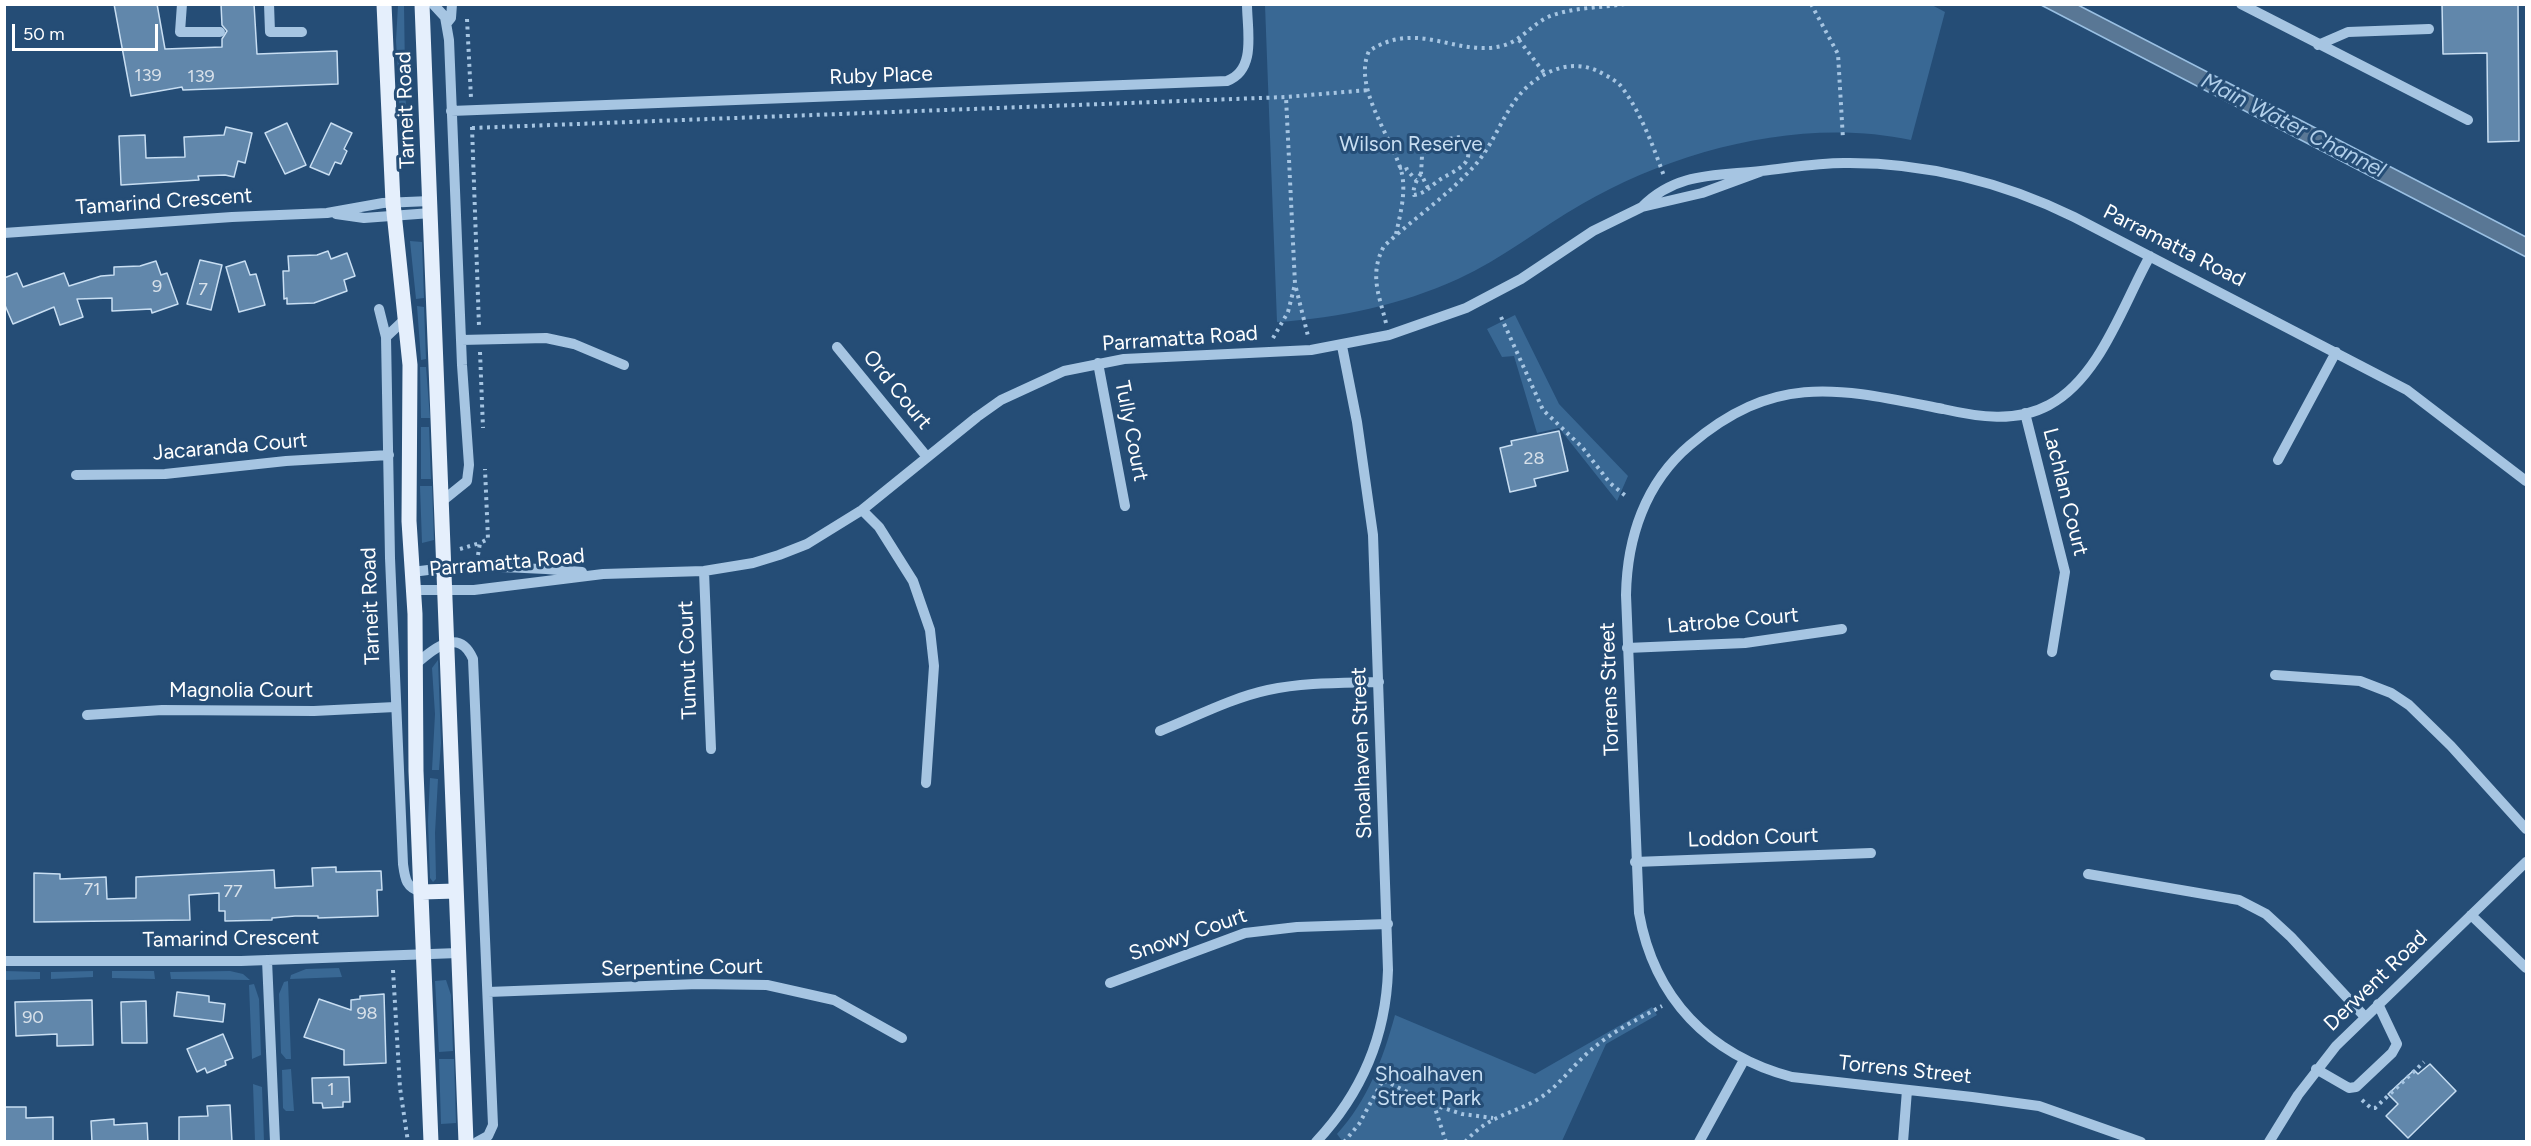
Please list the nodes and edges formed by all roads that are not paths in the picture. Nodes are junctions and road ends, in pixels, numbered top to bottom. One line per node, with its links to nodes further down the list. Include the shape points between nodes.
1 (182, 4): 11 (street, via 180,32)
2 (268, 4): 12 (street, via 270,32)
3 (384, 4): 19 (main road, Tarneit Road)
4 (422, 4): 17 (main road, Tarneit Road)
5 (433, 4): 9 (street)
6 (452, 4): 9 (street)
7 (1247, 4): 14 (street, Ruby Place, via 1247,61 1241,73 1227,81)
8 (2241, 4): 13 (street)
9 (447, 23): 14 (street)
10 (2429, 30): 13 (street, via 2348,32)
11 (220, 32)
12 (302, 32)
13 (2318, 45): 15 (street)
14 (451, 111): 25 (street)
15 (2468, 120)
16 (1762, 171): 18 (street, Parramatta Road, via 1702,193); 18 (street, Parramatta Road, via 1702,176 1667,187); 21 (street, Parramatta Road, via 1844,163 1899,166 1958,176 2053,207)
17 (431, 207): 19 (street, Tamarind Crescent); 37 (main road, Tarneit Road)
18 (1642, 207): 26 (street, Parramatta Road, via 1593,231 1521,279 1476,303 1439,319)
19 (394, 210): 20 (street, Tamarind Crescent, via 364,218 327,213); 23 (main road, Tarneit Road)
20 (4, 232)
21 (2150, 256): 28 (street, Parramatta Road); 31 (street, Torrens Street, via 2088,371 2063,396)
22 (379, 309): 24 (street, Tarneit Road)
23 (406, 318): 24 (street); 42 (main road, Tarneit Road)
24 (386, 337): 32 (street, Tarneit Road)
25 (461, 340): 30 (street, via 558,340); 37 (street, via 469,476)
26 (1342, 346): 29 (street, Parramatta Road); 52 (street, Shoalhaven Street, via 1371,516)
27 (837, 347): 33 (street, Ord Court)
28 (2336, 352): 34 (street); 36 (street, Parramatta Road, via 2407,390)
29 (1098, 363): 33 (street, Parramatta Road, via 1064,371 1001,400); 38 (street, Tully Court)
30 (624, 365)
31 (2025, 413): 48 (street, Torrens Street, via 1983,416 1823,390 1760,402 1722,421 1673,462 1658,480 1640,516 1628,557); 49 (street, Lachlan Court, via 2065,572)
32 (389, 455): 35 (street, Jacaranda Court, via 165,474); 53 (street, Tarneit Road)
33 (927, 457): 39 (street, Parramatta Road)
34 (2278, 460)
35 (76, 475)
36 (2526, 481)
37 (441, 502): 40 (main road, Tarneit Road)
38 (1125, 506)
39 (862, 510): 41 (street, Parramatta Road, via 807,544 779,555); 57 (street, via 879,527 913,581 930,630 933,666)
40 (444, 568): 42 (street, Parramatta Road); 43 (street, Parramatta Road, via 511,566); 45 (main road, Tarneit Road)
41 (704, 571): 43 (street, Parramatta Road); 56 (street, Tumut Court)
42 (412, 572): 44 (main road, Tarneit Road)
43 (603, 574): 45 (street, Parramatta Road, via 474,590)
44 (414, 590): 45 (street, Parramatta Road); 50 (main road, Tarneit Road)
45 (444, 590): 47 (main road, Tarneit Road)
46 (1842, 629): 48 (street, Latrobe Court, via 1745,643)
47 (446, 643): 50 (street, Tarneit Road, via 433,648); 63 (main road, Tarneit Road); 73 (street, via 465,646 473,659)
48 (1628, 648): 60 (street, Torrens Street)
49 (2052, 652)
50 (416, 664): 64 (main road, Tarneit Road)
51 (2275, 675): 58 (street, via 2360,681 2391,693 2451,746)
52 (1379, 682): 55 (street, via 1267,690); 66 (street, Shoalhaven Street)
53 (395, 707): 54 (street, Magnolia Court, via 283,712 162,710); 64 (street, Tarneit Road, via 405,880)
54 (87, 715)
55 (1160, 731)
56 (711, 748)
57 (926, 783)
58 (2526, 829)
59 (1871, 853): 60 (street, Loddon Court)
60 (1635, 862): 77 (street, Torrens Street, via 1644,936 1651,959 1673,1000 1707,1036)
61 (2526, 862): 65 (street, Derwent Road)
62 (2088, 874): 75 (street, via 2239,900 2266,914 2291,937)
63 (456, 891): 64 (main road); 67 (main road, Tarneit Road)
64 (422, 892): 68 (main road, Tarneit Road)
65 (2471, 915): 71 (street); 74 (street, Derwent Road)
66 (1388, 924): 72 (street, Snowy Court, via 1245,933); 84 (street, Shoalhaven Street, via 1387,997 1378,1037 1346,1107)
67 (458, 953): 68 (street, Tamarind Crescent); 82 (main road, Tarneit Road)
68 (424, 954): 69 (street, Tamarind Crescent); 81 (main road, Tarneit Road)
69 (267, 960): 70 (street, Tamarind Crescent); 80 (street)
70 (4, 961)
71 (2526, 968)
72 (1110, 983)
73 (488, 992): 76 (street, Serpentine Court, via 767,985 834,1000); 83 (street, via 493,1125 488,1136)
74 (2378, 1004): 75 (street, Derwent Road); 78 (street, via 2397,1044 2392,1053 2356,1087 2349,1088)
75 (2365, 1017): 78 (street, Derwent Road)
76 (902, 1038)
77 (1744, 1060): 79 (street, Torrens Street, via 1792,1077); 85 (street)
78 (2316, 1069): 88 (street, Derwent Road)
79 (1907, 1090): 86 (street); 87 (street, Torrens Street, via 2039,1106)
80 (275, 1142)
81 (431, 1142)
82 (466, 1142)
83 (477, 1142)
84 (1316, 1142)
85 (1699, 1142)
86 (1903, 1142)
87 (2141, 1142)
88 (2269, 1142)

